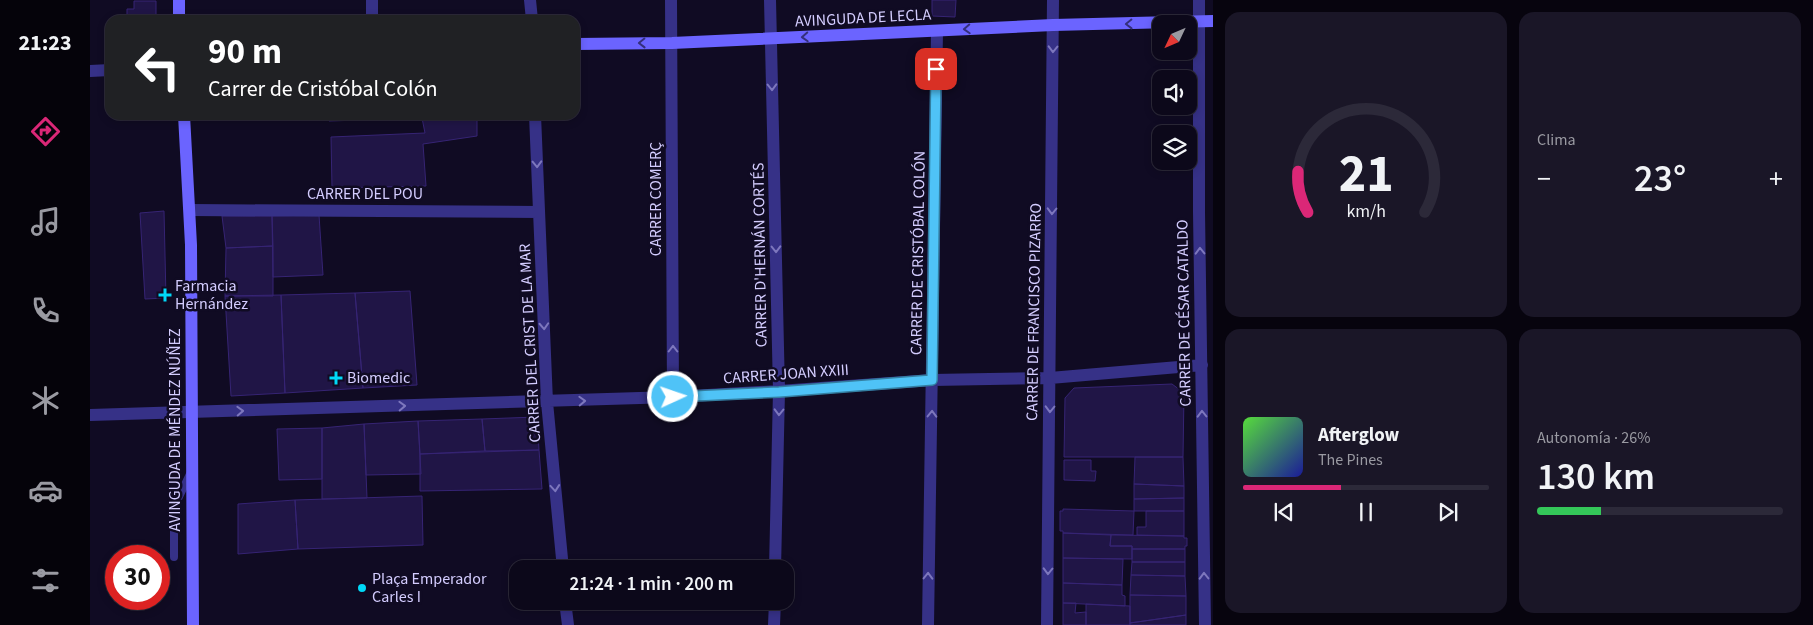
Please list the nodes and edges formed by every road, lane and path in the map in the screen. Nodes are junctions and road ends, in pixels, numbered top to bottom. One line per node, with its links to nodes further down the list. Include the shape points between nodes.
1 (179, 0): 8 (street)
2 (372, 0): 9 (street)
3 (530, 0): 10 (street)
4 (671, 0): 18 (street, CARRER COMERÇ)
5 (770, 0): 17 (street, CARRER D'HERNÁN CORTÉS)
6 (1053, 0): 15 (street, CARRER DE FRANCISCO PIZARRO)
7 (1198, 0): 11 (street, CARRER DE CÉSAR CATALDO)
8 (179, 15)
9 (372, 15)
10 (532, 15)
11 (1198, 15)
12 (1213, 21): 13 (street, AVINGUDA DE LECLA)
13 (1198, 22): 26 (street, CARRER DE CÉSAR CATALDO, one-way to 13)
14 (1152, 23): 15 (street, AVINGUDA DE LECLA, one-way to 15)
15 (1053, 25): 16 (street, AVINGUDA DE LECLA, one-way to 16); 27 (street, CARRER DE FRANCISCO PIZARRO, one-way to 27)
16 (937, 30): 17 (street, AVINGUDA DE LECLA, one-way to 17); 28 (street, CARRER DE CRISTÓBAL COLÓN)
17 (770, 38): 18 (street, AVINGUDA DE LECLA); 29 (street, CARRER D'HERNÁN CORTÉS, one-way to 29)
18 (672, 43): 19 (street, AVINGUDA DE LECLA, one-way to 19); 30 (street, CARRER COMERÇ, one-way to 18)
19 (580, 44)
20 (105, 70): 21 (street)
21 (90, 71)
22 (184, 120): 24 (street, AVINGUDA DE MÉNDEZ NÚÑEZ)
23 (536, 120): 25 (street, CARRER DEL CRIST DE LA MAR, one-way to 25)
24 (190, 210): 25 (street, CARRER DEL POU); 32 (street, AVINGUDA DE MÉNDEZ NÚÑEZ)
25 (539, 212): 31 (street, CARRER DEL CRIST DE LA MAR, one-way to 31)
26 (1202, 365): 27 (street, CARRER JOAN XXIII); 45 (street, CARRER DE CÉSAR CATALDO, one-way to 26)
27 (1050, 378): 28 (street, CARRER JOAN XXIII); 44 (street, CARRER DE FRANCISCO PIZARRO, one-way to 44)
28 (932, 380): 29 (street, CARRER JOAN XXIII); 43 (street, CARRER DE CRISTÓBAL COLÓN, one-way to 28)
29 (779, 392): 30 (street, CARRER JOAN XXIII); 37 (street, CARRER D'HERNÁN CORTÉS, one-way to 37)
30 (673, 397): 31 (street, CARRER JOAN XXIII, one-way to 30)
31 (548, 402): 32 (street, CARRER JOAN XXIII, one-way to 31); 36 (street, CARRER DEL CRIST DE LA MAR, one-way to 36)
32 (191, 413): 33 (street, CARRER JOAN XXIII); 34 (street, AVINGUDA DE MÉNDEZ NÚÑEZ)
33 (90, 415)
34 (192, 470): 35 (lane, via 174,507); 40 (street, AVINGUDA DE MÉNDEZ NÚÑEZ)
35 (174, 557)
36 (561, 560)
37 (776, 560)
38 (567, 610): 41 (street)
39 (775, 610): 42 (street)
40 (193, 625)
41 (568, 625)
42 (774, 625)
43 (928, 625)
44 (1047, 625)
45 (1205, 625)

